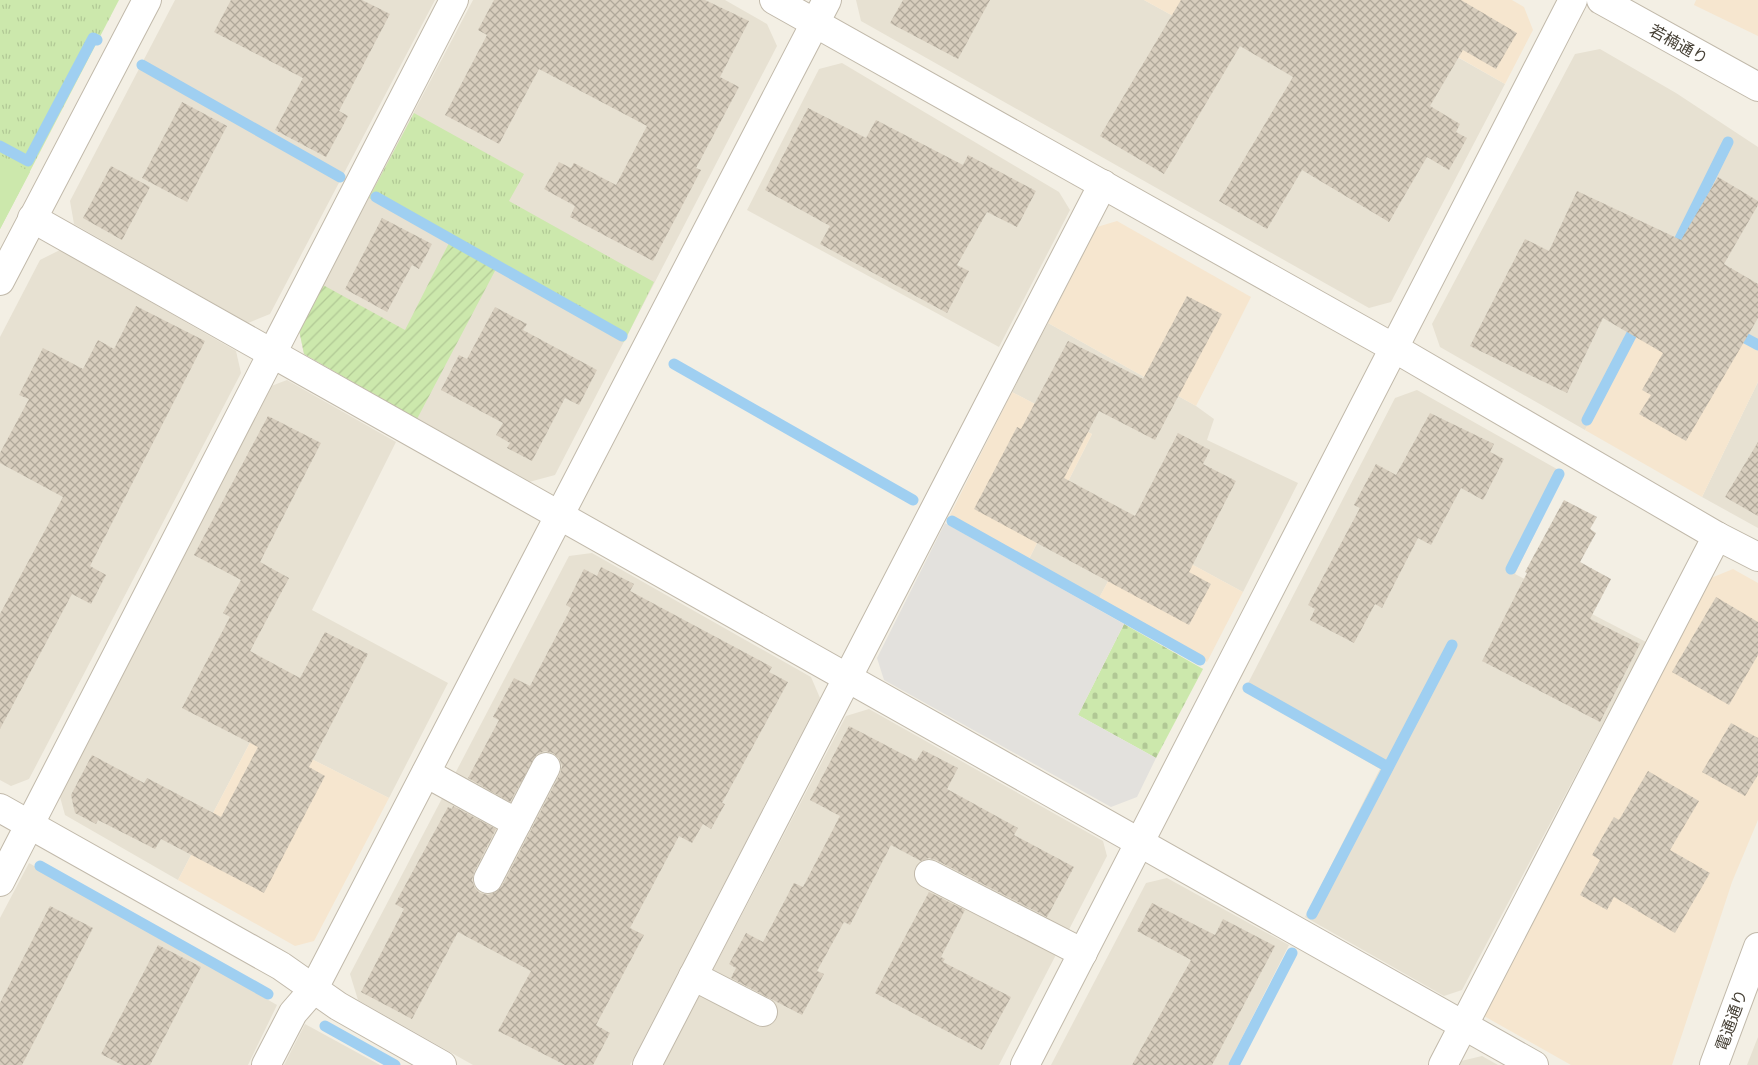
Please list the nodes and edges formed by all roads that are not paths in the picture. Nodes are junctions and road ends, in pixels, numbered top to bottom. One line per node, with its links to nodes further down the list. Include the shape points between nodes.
1 (148, 0): 9 (street)
2 (454, 0): 12 (street)
3 (774, 0): 6 (street)
4 (1573, 0): 11 (street)
5 (1601, 0): 7 (street, 若楠通り)
6 (821, 11): 8 (street); 13 (street)
7 (1758, 87)
8 (1103, 184): 11 (street); 16 (street)
9 (32, 218): 10 (street); 12 (street)
10 (0, 281)
11 (1394, 348): 14 (street); 22 (street)
12 (271, 353): 13 (street); 21 (street)
13 (560, 515): 16 (street); 18 (street)
14 (1717, 536): 15 (street); 31 (street)
15 (1758, 557)
16 (848, 678): 22 (street); 28 (street)
17 (546, 767): 20 (street)
18 (426, 774): 20 (street); 29 (street)
19 (0, 808): 21 (street)
20 (517, 823): 24 (street)
21 (30, 825): 25 (street); 29 (street, via 281,966)
22 (1139, 842): 27 (street); 31 (street)
23 (929, 874): 27 (street)
24 (488, 879)
25 (0, 882)
26 (1758, 947): 38 (street, 電通通り)
27 (1082, 952): 35 (street)
28 (693, 976): 30 (street); 34 (street)
29 (313, 990): 32 (street, via 293,1013); 33 (street)
30 (763, 1012)
31 (1463, 1026): 36 (street); 37 (street)
32 (266, 1065)
33 (442, 1065)
34 (646, 1065)
35 (1024, 1065)
36 (1442, 1065)
37 (1534, 1065)
38 (1714, 1065)

